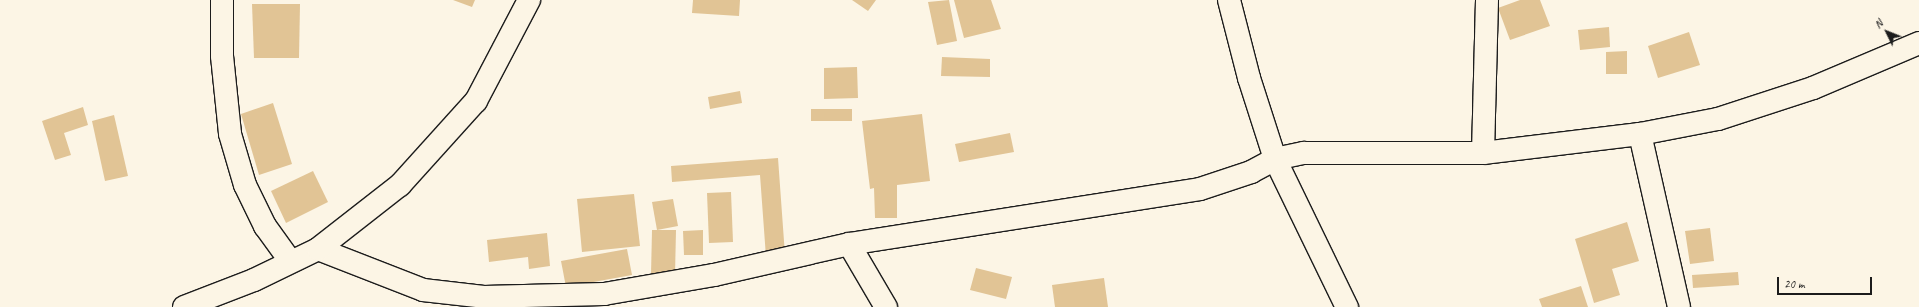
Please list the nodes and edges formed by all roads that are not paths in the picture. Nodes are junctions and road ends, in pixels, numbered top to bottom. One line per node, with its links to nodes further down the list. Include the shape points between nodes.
1 (222, 0): 11 (street, via 222,56 230,134 245,185 265,226)
2 (529, 0): 10 (street, via 472,106 400,185)
3 (1229, 0): 8 (street)
4 (1487, 0): 7 (street)
5 (1919, 43): 6 (street, via 1813,88 1718,118)
6 (1640, 134): 7 (street); 16 (street)
7 (1483, 153): 8 (street, via 1344,151)
8 (1275, 159): 9 (street, via 1250,172 1200,189); 15 (street)
9 (849, 244): 12 (street); 14 (street)
10 (318, 249): 11 (street); 12 (street, via 423,290 484,297)
11 (291, 262): 13 (street)
12 (610, 300)
13 (185, 307)
14 (886, 307)
15 (1347, 307)
16 (1679, 307)

